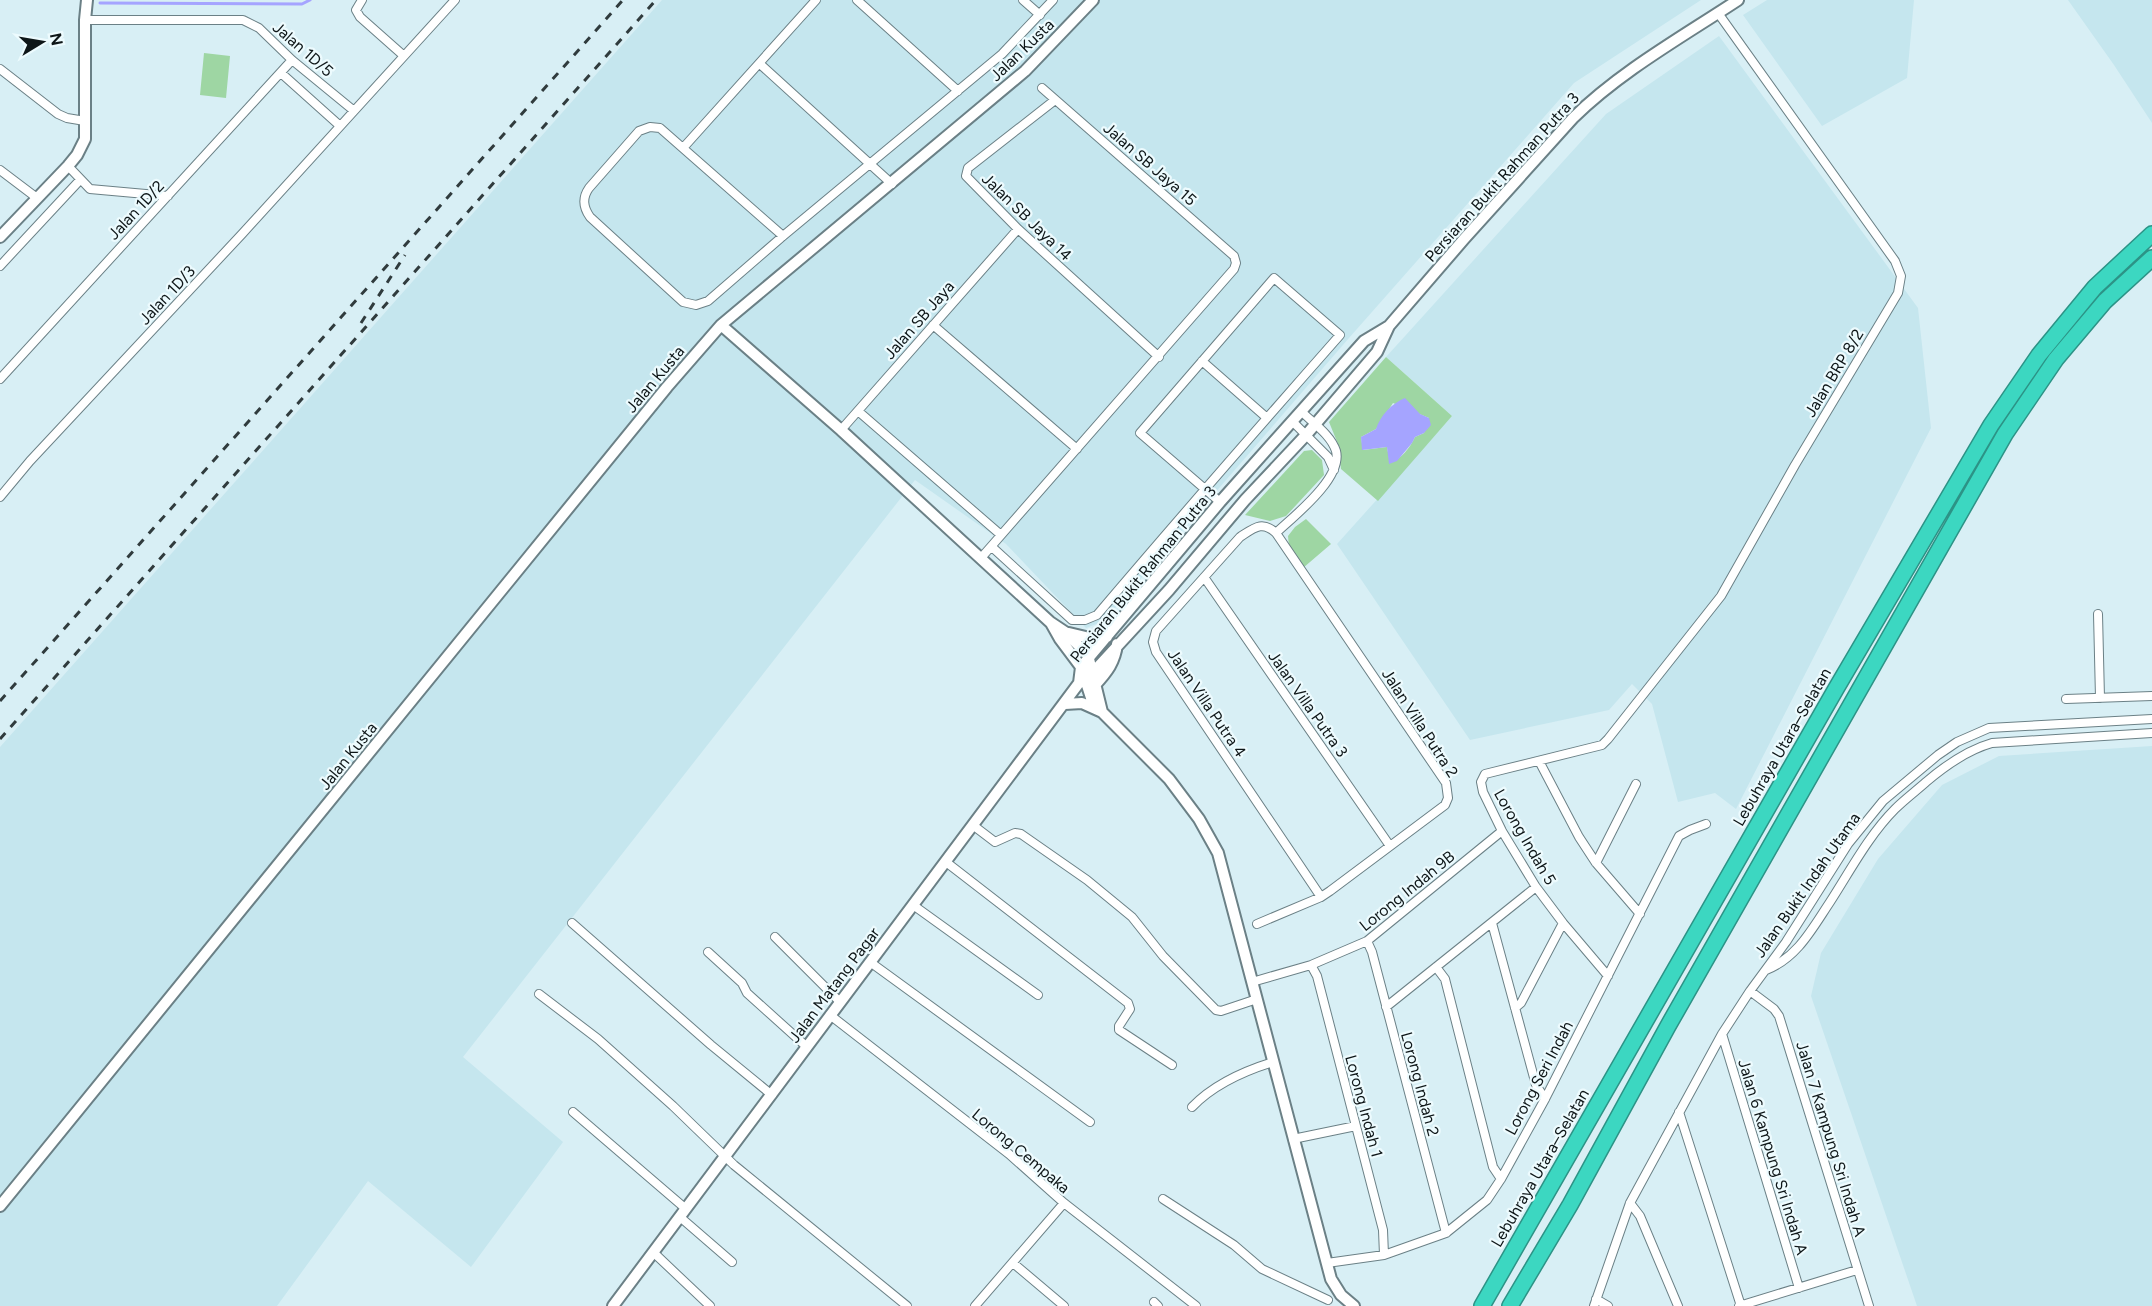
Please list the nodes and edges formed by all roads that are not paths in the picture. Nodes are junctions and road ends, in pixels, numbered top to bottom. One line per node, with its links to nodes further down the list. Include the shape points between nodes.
1 (87, 0): 12 (street)
2 (362, 0): 13 (street, via 356,10 360,17)
3 (454, 0): 13 (street, Jalan 1D/3)
4 (816, 0): 15 (street)
5 (857, 0): 19 (street)
6 (1023, 0): 11 (street)
7 (1053, 0): 11 (street)
8 (1093, 0): 29 (street, Jalan Kusta, via 1025,71)
9 (1738, 0): 10 (street, Persiaran Bukit Rahman Putra 3)
10 (1718, 13): 40 (street, Persiaran Bukit Rahman Putra 3, via 1591,100); 80 (street, Jalan BRP 8/2, via 1895,261 1901,276 1898,293 1721,596)
11 (1040, 15): 19 (street)
12 (85, 20): 14 (street, Jalan 1D/5, via 243,20 259,28); 22 (street)
13 (404, 56): 21 (street, Jalan 1D/3)
14 (292, 60): 17 (street, Jalan 1D/2); 21 (street, Jalan 1D/5)
15 (760, 64): 24 (street); 25 (street)
16 (0, 69): 22 (street, via 58,114)
17 (281, 73): 23 (street); 30 (street, Jalan 1D/2)
18 (1042, 88): 20 (street, Jalan SB Jaya 15)
19 (958, 91): 25 (street)
20 (1055, 100): 32 (street, Jalan SB Jaya 14, via 966,170 968,178); 41 (street, Jalan SB Jaya 15, via 1234,256 1234,269)
21 (353, 110): 23 (street, Jalan 1D/3)
22 (85, 121): 26 (street, via 85,139)
23 (339, 125): 54 (street, Jalan 1D/3)
24 (683, 148): 34 (street); 34 (street, via 660,128 639,131 585,194 584,206 590,217 683,302 696,305 708,301)
25 (870, 164): 29 (street); 34 (street)
26 (68, 166): 28 (street); 31 (street)
27 (0, 170): 31 (street)
28 (80, 180): 30 (street, via 90,189); 37 (street)
29 (892, 184): 38 (street, Jalan Kusta)
30 (168, 196): 43 (street, Jalan 1D/2)
31 (37, 198): 35 (street)
32 (1018, 229): 39 (street, Jalan SB Jaya); 41 (street, Jalan SB Jaya 14)
33 (2152, 234): 151 (highway, Lebuhraya Utara–Selatan, via 2095,287 2039,355 1992,425)
34 (783, 236)
35 (0, 237)
36 (2152, 258): 152 (highway, via 2105,301 2056,359 2005,434)
37 (0, 266)
38 (721, 325): 49 (street); 131 (street, Jalan Kusta)
39 (933, 325): 44 (street, Jalan SB Jaya); 51 (street)
40 (1389, 326): 45 (street, Persiaran Bukit Rahman Putra 3, via 1364,341); 48 (street, Persiaran Bukit Rahman Putra 3, via 1377,352)
41 (1159, 357): 51 (street)
42 (1202, 361): 46 (street); 46 (street, via 1274,278 1340,335); 53 (street, via 1140,433)
43 (0, 379)
44 (858, 411): 49 (street, Jalan SB Jaya); 57 (street)
45 (1302, 412): 47 (street, Persiaran Bukit Rahman Putra 3); 48 (street)
46 (1267, 418): 53 (street)
47 (1293, 422): 50 (street); 55 (street, Persiaran Bukit Rahman Putra 3)
48 (1315, 424): 50 (street, Persiaran Bukit Rahman Putra 3); 52 (street, via 1336,451)
49 (841, 430): 59 (street)
50 (1306, 435): 52 (street, via 1328,457); 64 (street, Persiaran Bukit Rahman Putra 3)
51 (1077, 449): 57 (street)
52 (1334, 470): 56 (street, via 1295,517)
53 (1205, 489): 55 (street); 60 (street, via 1096,615 1085,620 1072,620)
54 (0, 497)
55 (1220, 502): 63 (street, Persiaran Bukit Rahman Putra 3)
56 (1276, 533): 61 (street, Jalan Villa Putra 4, via 1269,527 1255,528 1240,537); 86 (street, Jalan Villa Putra 2, via 1446,783 1445,805)
57 (1001, 535): 58 (street)
58 (992, 547): 59 (street); 60 (street)
59 (981, 558): 62 (street)
60 (1014, 567): 62 (street)
61 (1204, 577): 86 (street, Jalan Villa Putra 3); 90 (street, Jalan Villa Putra 4, via 1156,631 1156,652)
62 (1004, 579): 66 (street)
63 (1148, 587): 64 (street, via 1166,582); 68 (street, Persiaran Bukit Rahman Putra 3)
64 (1169, 590): 69 (street, Persiaran Bukit Rahman Putra 3)
65 (2098, 614): 74 (street)
66 (1050, 622): 67 (street); 71 (street)
67 (1065, 632): 68 (street, via 1090,638); 70 (street)
68 (1107, 637): 70 (street, Persiaran Bukit Rahman Putra 3)
69 (1117, 644): 72 (street, Jalan Matang Pagar, via 1112,666)
70 (1089, 658): 71 (street, Persiaran Bukit Rahman Putra 3); 72 (street)
71 (1081, 668): 72 (street, Persiaran Bukit Rahman Putra 3)
72 (1088, 680): 76 (street, Jalan Matang Pagar); 77 (street)
73 (2152, 696): 74 (street)
74 (2100, 698): 75 (street)
75 (2066, 699)
76 (1065, 704): 77 (street, via 1082,703); 84 (street, Jalan Matang Pagar)
77 (1098, 710): 105 (street, via 1169,779 1209,836 1218,853)
78 (2152, 719): 103 (street, Jalan Bukit Indah Utama, via 1989,728 1957,742 1883,801 1848,844)
79 (2152, 733): 103 (street, Jalan Bukit Indah Utama, via 1992,742 1958,758 1894,809 1802,943 1781,964)
80 (1602, 745): 81 (street, Lorong Indah 5)
81 (1539, 761): 85 (street, Lorong Indah 5, via 1485,774 1481,782 1483,792); 88 (street)
82 (1636, 784): 88 (street)
83 (1706, 824): 92 (street, Lorong Seri Indah, via 1679,836)
84 (974, 826): 87 (street, Jalan Matang Pagar); 109 (street, via 995,842 1021,834 1087,880 1132,917 1163,956 1216,1010)
85 (1502, 831): 89 (street, Lorong Indah 5); 98 (street, Lorong Indah 9B)
86 (1390, 846): 90 (street, Jalan Villa Putra 2)
87 (946, 862): 91 (street, Jalan Matang Pagar); 117 (street, via 1128,1003 1130,1009 1119,1030)
88 (1596, 863): 92 (street)
89 (1536, 887): 94 (street); 95 (street, Lorong Indah 5)
90 (1321, 897): 96 (street, Jalan Villa Putra 2)
91 (913, 905): 100 (street, Jalan Matang Pagar); 108 (street)
92 (1640, 914): 104 (street, Lorong Seri Indah)
93 (572, 923): 118 (street)
94 (1492, 923): 102 (street); 112 (street)
95 (1563, 923): 104 (street, Lorong Indah 5); 112 (street)
96 (1257, 924)
97 (775, 937): 110 (street)
98 (1367, 941): 101 (street, Lorong Indah 9B); 111 (street, Lorong Indah 2)
99 (708, 952): 115 (street)
100 (870, 962): 110 (street, Jalan Matang Pagar); 123 (street)
101 (1311, 965): 105 (street, Lorong Indah 9B); 124 (street, Lorong Indah 1)
102 (1436, 967): 111 (street); 127 (street, via 1444,979 1493,1167)
103 (1764, 971): 106 (street)
104 (1608, 976): 119 (street, Lorong Seri Indah)
105 (1252, 982): 109 (street)
106 (1750, 991): 114 (street); 139 (street, Jalan 7 Kampung Sri Indah A, via 1779,1016)
107 (539, 994): 126 (street, via 598,1039)
108 (1038, 995)
109 (1257, 999): 116 (street)
110 (840, 1002): 113 (street, Jalan Matang Pagar)
111 (1386, 1006): 133 (street, Lorong Indah 2)
112 (1515, 1008): 119 (street, via 1536,1085)
113 (830, 1016): 115 (street, Jalan Matang Pagar); 129 (street, Lorong Cempaka, via 1009,1154)
114 (1722, 1034): 122 (street); 140 (street, Jalan 6 Kampung Sri Indah A)
115 (807, 1047): 118 (street, Jalan Matang Pagar)
116 (1273, 1062): 120 (street, via 1227,1081 1204,1094); 125 (street)
117 (1172, 1065)
118 (772, 1095): 126 (street, Jalan Matang Pagar)
119 (1545, 1099): 127 (street, Lorong Seri Indah)
120 (1192, 1107)
121 (573, 1112): 132 (street)
122 (1679, 1112): 130 (street); 155 (street)
123 (1090, 1122)
124 (1356, 1126): 125 (street); 135 (street, Lorong Indah 1, via 1383,1230)
125 (1293, 1139): 138 (street)
126 (726, 1155): 132 (street, Jalan Matang Pagar); 146 (street)
127 (1501, 1179): 133 (street, Lorong Seri Indah, via 1486,1200)
128 (1163, 1199): 142 (street, via 1234,1245 1262,1269)
129 (1064, 1203): 137 (street); 149 (street, Lorong Cempaka)
130 (1630, 1203): 143 (street); 154 (street, via 1640,1215)
131 (0, 1206)
132 (683, 1213): 134 (street, Jalan Matang Pagar); 136 (street)
133 (1446, 1233): 135 (street, Lorong Seri Indah)
134 (653, 1252): 144 (street, Jalan Matang Pagar); 145 (street)
135 (1384, 1255): 138 (street, Lorong Seri Indah)
136 (732, 1262)
137 (1013, 1263): 147 (street); 148 (street)
138 (1327, 1263): 141 (street)
139 (1857, 1270): 140 (street); 156 (street, Jalan 7 Kampung Sri Indah A)
140 (1799, 1288): 155 (street)
141 (1337, 1289): 142 (street); 150 (street)
142 (1326, 1303)
143 (1594, 1303): 153 (street)
144 (614, 1306)
145 (710, 1306)
146 (907, 1306)
147 (975, 1306)
148 (1064, 1306)
149 (1196, 1306)
150 (1354, 1306)
151 (1482, 1306)
152 (1510, 1306)
153 (1608, 1306)
154 (1678, 1306)
155 (1740, 1306)
156 (1869, 1306)

